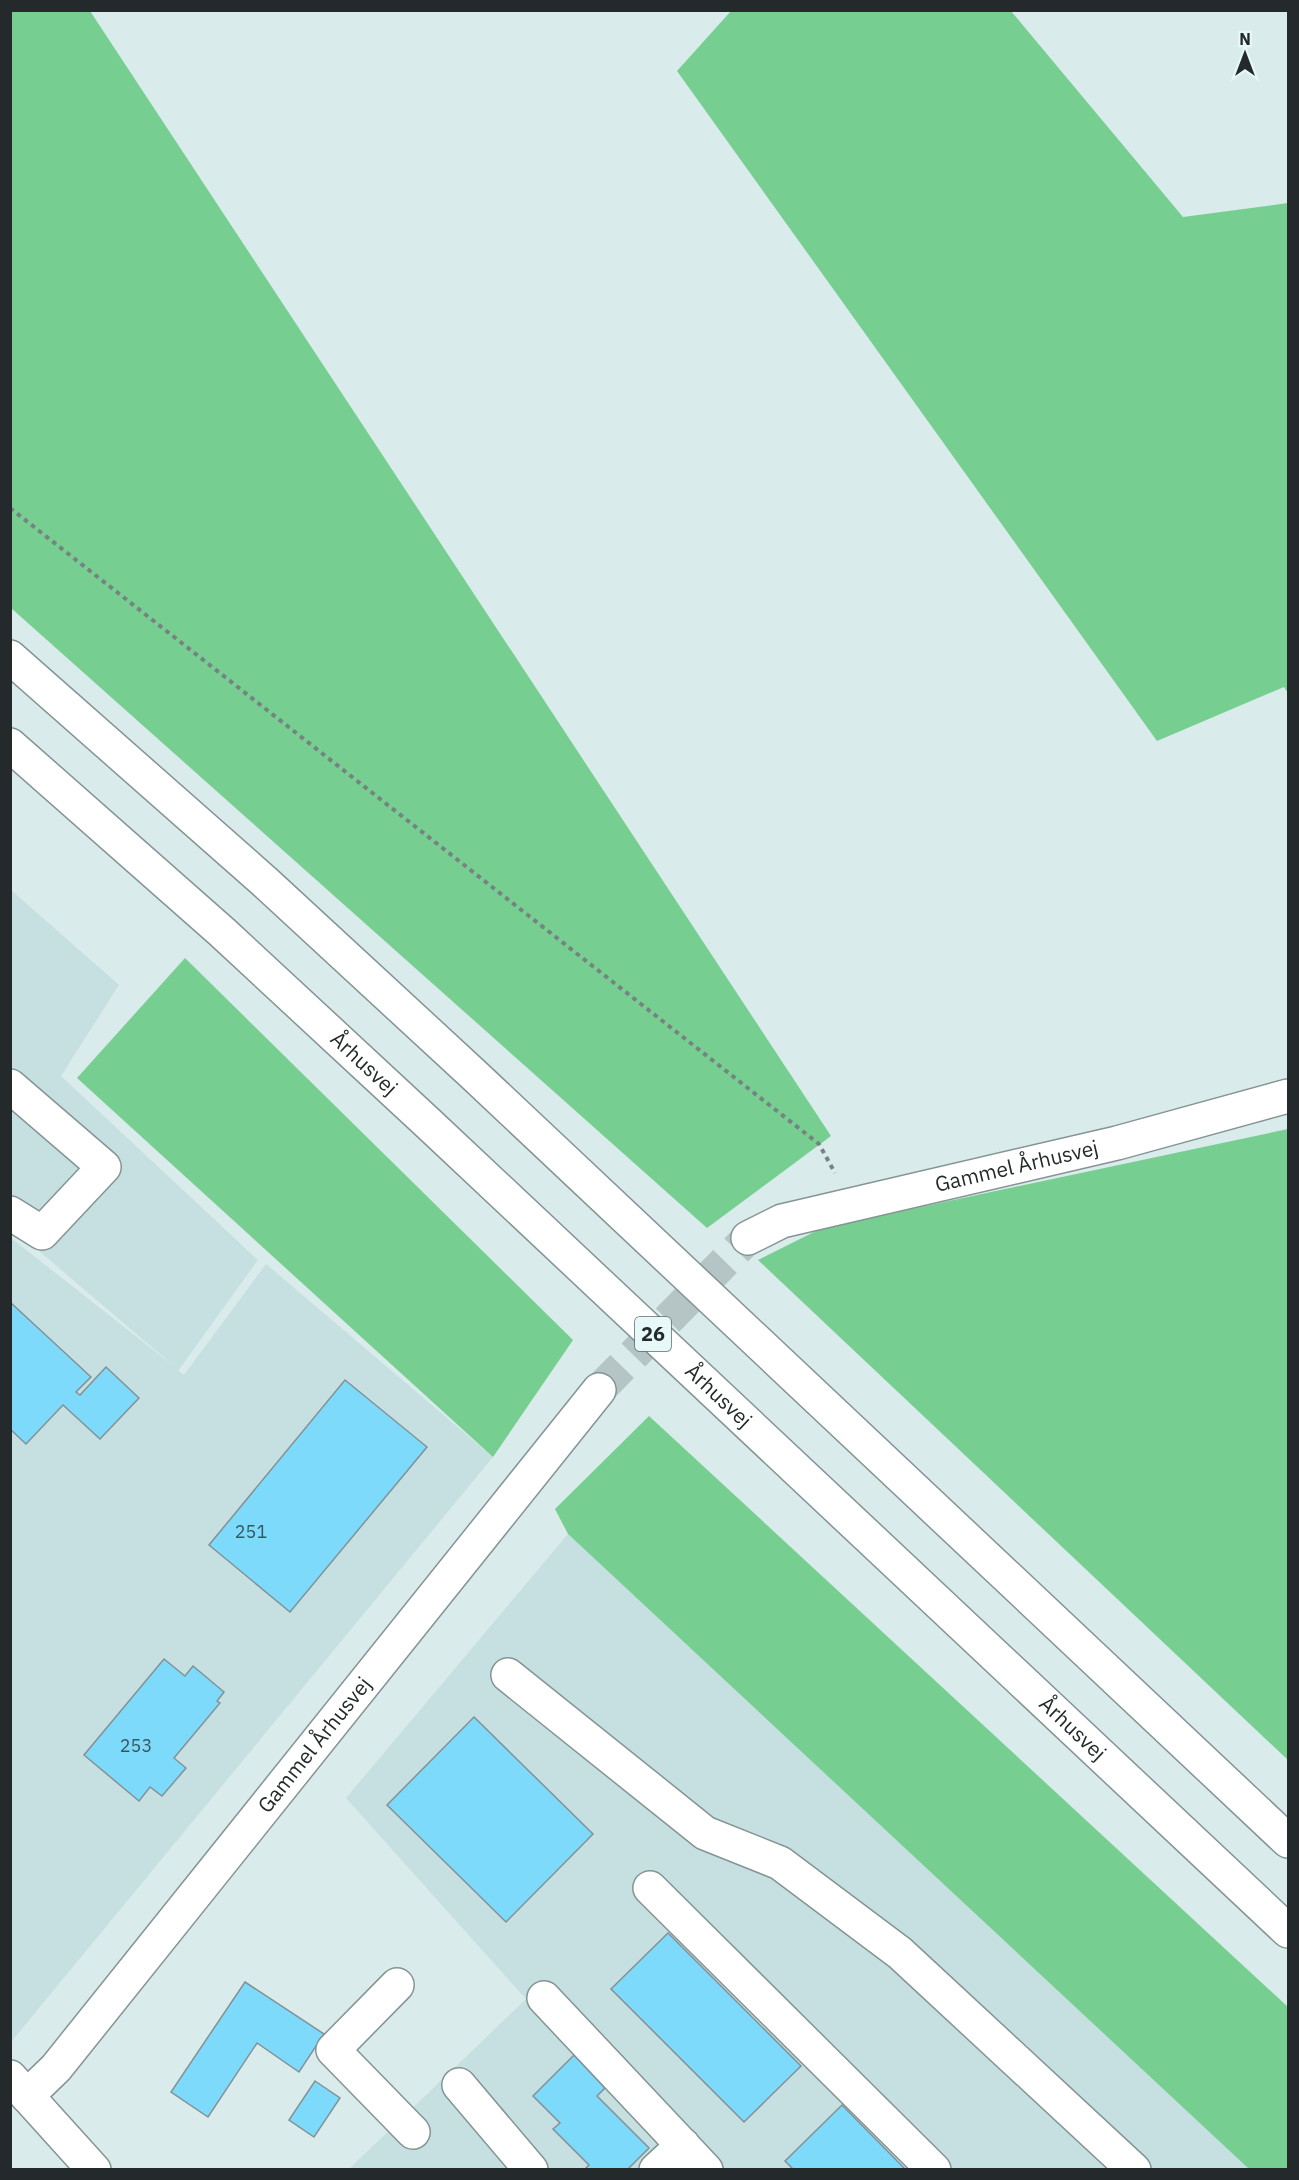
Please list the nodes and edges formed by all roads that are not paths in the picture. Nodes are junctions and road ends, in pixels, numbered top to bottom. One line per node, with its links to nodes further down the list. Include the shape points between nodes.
1 (10, 657): 9 (main road, via 265,882 447,1050)
2 (10, 745): 11 (main road, Århusvej / 26, via 222,932)
3 (10, 1086): 5 (main road, via 104,1167 42,1233)
4 (1288, 1096): 6 (main road, Gammel Århusvej, via 1117,1143 782,1221)
5 (10, 1213)
6 (748, 1238)
7 (599, 1390): 15 (main road, Gammel Århusvej, via 56,2068)
8 (508, 1675): 23 (main road, via 705,1833 780,1863 900,1953)
9 (1288, 1841)
10 (650, 1888): 22 (main road)
11 (1288, 1931)
12 (397, 1985): 16 (main road, via 333,2050)
13 (544, 1998): 17 (main road)
14 (459, 2085): 19 (main road)
15 (19, 2086): 18 (main road, Gammel Århusvej)
16 (413, 2132)
17 (682, 2145): 20 (main road); 21 (main road)
18 (94, 2169)
19 (531, 2169)
20 (656, 2169)
21 (706, 2169)
22 (934, 2169)
23 (1134, 2169)

